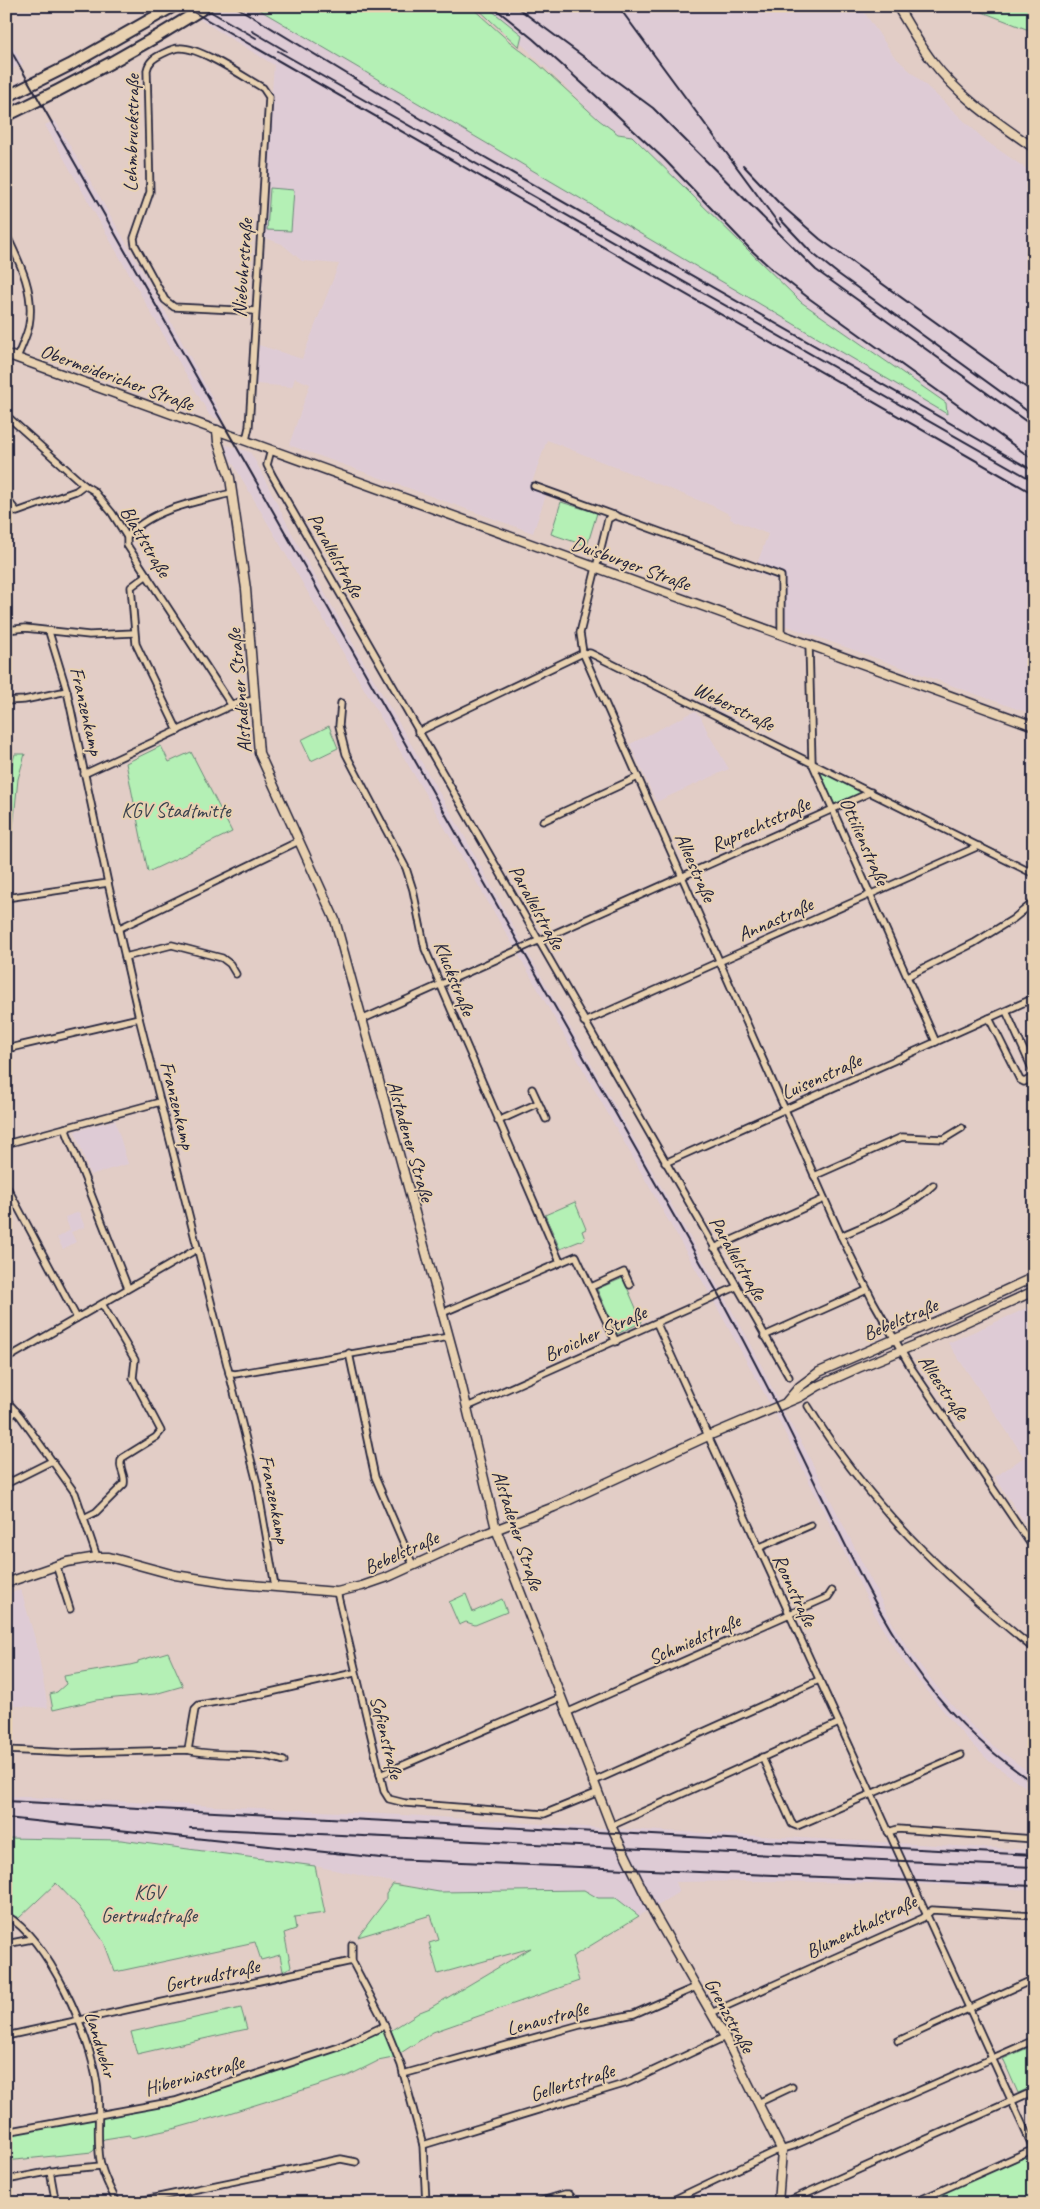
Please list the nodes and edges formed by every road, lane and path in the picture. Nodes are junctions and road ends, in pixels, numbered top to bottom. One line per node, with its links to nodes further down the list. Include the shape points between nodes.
1 (174, 6): 4 (highway)
2 (207, 6): 6 (highway, via 78,82)
3 (897, 6): 7 (street, via 925,52 954,87)
4 (6, 97)
5 (269, 97): 9 (street, Niebuhrstraße); 9 (street, Lehmbruckstraße, via 263,88 195,50 171,50 149,63 150,192 134,238 165,300 174,307)
6 (6, 116)
7 (1034, 148)
8 (6, 234): 11 (street, via 30,296 29,325)
9 (256, 311): 14 (street, Niebuhrstraße)
10 (6, 354): 11 (street, Obermeidericher Straße)
11 (17, 358): 13 (street, Obermeidericher Straße)
12 (6, 415): 16 (street, Blattstraße)
13 (217, 430): 14 (street, Duisburger Straße); 18 (street, Alstadener Straße)
14 (246, 440): 15 (street, Duisburger Straße)
15 (271, 450): 22 (street, Duisburger Straße); 37 (street, Parallelstraße, via 267,465)
16 (84, 485): 19 (street, via 76,491 18,512); 21 (street, Blattstraße, via 99,496)
17 (534, 486): 20 (street)
18 (232, 493): 21 (street, via 194,501 168,511 144,523); 31 (street, Alstadener Straße, via 246,589)
19 (6, 498)
20 (615, 514): 22 (street, Alleestraße, via 608,519); 27 (street, via 781,576)
21 (127, 537): 23 (street, Blattstraße, via 127,545)
22 (596, 567): 27 (street, Duisburger Straße); 29 (street, Alleestraße, via 580,632)
23 (146, 575): 26 (street, via 131,587); 34 (street, Blattstraße)
24 (6, 630): 25 (street, via 25,628)
25 (50, 632): 26 (street, via 89,636); 30 (street, Franzenkamp)
26 (134, 633): 36 (street)
27 (781, 634): 28 (street, Duisburger Straße)
28 (809, 644): 35 (street, Duisburger Straße); 38 (street, Ottilienstraße)
29 (583, 653): 37 (street); 38 (street, Weberstraße, via 590,653); 40 (street, Alleestraße)
30 (67, 691): 32 (street); 39 (street, Franzenkamp)
31 (254, 700): 34 (street); 44 (street, Alstadener Straße, via 260,757)
32 (6, 701)
33 (341, 703): 58 (street, Kluckstraße, via 338,720 345,749 406,868 422,939)
34 (232, 706): 36 (street)
35 (1034, 726)
36 (178, 731): 39 (street)
37 (418, 732): 53 (street, Parallelstraße)
38 (812, 763): 41 (street, Weberstraße); 42 (street, Ottilienstraße)
39 (84, 774): 48 (street, Franzenkamp)
40 (638, 777): 43 (street); 47 (street, Alleestraße)
41 (871, 792): 42 (street, Ruprechtstraße); 45 (street, Weberstraße)
42 (833, 808): 47 (street, Ruprechtstraße); 49 (street, Ottilienstraße)
43 (543, 821)
44 (299, 841): 52 (street); 63 (street, Alstadener Straße, via 335,920)
45 (979, 846): 46 (street, Weberstraße); 49 (street, Annastraße)
46 (1034, 874)
47 (682, 876): 53 (street, Ruprechtstraße); 55 (street, Alleestraße)
48 (108, 883): 50 (street); 52 (street, Franzenkamp)
49 (871, 894): 55 (street, Annastraße); 57 (street, Ottilienstraße)
50 (6, 898)
51 (1034, 902): 57 (street, via 974,943)
52 (118, 929): 54 (street, Franzenkamp)
53 (538, 940): 58 (street, Ruprechtstraße); 64 (street, Parallelstraße)
54 (125, 957): 56 (street, via 172,945 222,958); 61 (street, Franzenkamp)
55 (720, 962): 64 (street, Annastraße); 71 (street, Alleestraße)
56 (236, 974)
57 (908, 976): 65 (street, Ottilienstraße)
58 (438, 984): 63 (street, Ruprechtstraße); 73 (street, Kluckstraße)
59 (1034, 998): 60 (street, Luisenstraße)
60 (1006, 1011): 62 (street, Luisenstraße); 67 (street)
61 (139, 1018): 66 (street); 69 (street, Franzenkamp)
62 (989, 1018): 65 (street, Luisenstraße); 67 (street, via 1020,1080 1024,1082)
63 (361, 1020): 94 (street, Alstadener Straße)
64 (584, 1022): 77 (street, Parallelstraße)
65 (936, 1042): 71 (street, Luisenstraße)
66 (6, 1049)
67 (1034, 1075)
68 (532, 1089): 70 (street)
69 (160, 1102): 74 (street); 84 (street, Franzenkamp)
70 (538, 1103): 72 (street); 73 (street)
71 (785, 1110): 77 (street, Luisenstraße); 78 (street, Alleestraße)
72 (546, 1119)
73 (498, 1121): 85 (street, Kluckstraße)
74 (65, 1128): 76 (street); 90 (street)
75 (962, 1128): 78 (street, via 944,1139 902,1137)
76 (6, 1144)
77 (665, 1164): 83 (street, Parallelstraße)
78 (814, 1176): 81 (street, Alleestraße)
79 (6, 1185): 95 (street)
80 (933, 1186): 82 (street, via 922,1196)
81 (824, 1199): 82 (street, Alleestraße); 83 (street)
82 (841, 1236): 91 (street, Alleestraße)
83 (714, 1248): 89 (street, Parallelstraße)
84 (197, 1249): 90 (street); 104 (street, Franzenkamp)
85 (560, 1262): 88 (street, via 576,1256); 94 (street)
86 (1034, 1277): 99 (street, Bebelstraße)
87 (630, 1285): 88 (street, via 624,1272)
88 (591, 1286): 100 (street)
89 (736, 1287): 96 (street, Broicher Straße); 97 (street, Parallelstraße)
90 (128, 1288): 93 (street)
91 (867, 1290): 97 (street); 99 (street, Alleestraße)
92 (1034, 1291): 101 (street, Bebelstraße)
93 (102, 1304): 95 (street); 115 (street, via 135,1360 133,1378 161,1431 122,1458 120,1466 124,1484 96,1512)
94 (442, 1313): 98 (street, Alstadener Straße)
95 (77, 1318): 103 (street)
96 (657, 1324): 100 (street, Broicher Straße); 112 (street, Roonstraße)
97 (764, 1336): 105 (street, Parallelstraße)
98 (449, 1337): 102 (street); 109 (street, Alstadener Straße)
99 (894, 1340): 101 (street, Alleestraße); 107 (street, Bebelstraße, via 819,1372 799,1387)
100 (616, 1342): 109 (street, Broicher Straße)
101 (900, 1350): 107 (street, Bebelstraße); 119 (street, Alleestraße)
102 (349, 1353): 104 (street); 122 (street, via 375,1477)
103 (6, 1359)
104 (229, 1373): 124 (street, Franzenkamp, via 258,1490)
105 (789, 1377)
106 (6, 1400): 110 (street)
107 (787, 1402): 112 (street, Bebelstraße)
108 (808, 1406): 129 (street, via 858,1478 900,1528 961,1589)
109 (467, 1407): 117 (street, Alstadener Straße)
110 (16, 1411): 111 (street); 113 (street)
111 (6, 1419)
112 (708, 1436): 117 (street, Bebelstraße, via 554,1507); 118 (street, Roonstraße)
113 (52, 1461): 114 (street); 115 (street, via 75,1493)
114 (6, 1484)
115 (84, 1518): 120 (street)
116 (811, 1525): 118 (street)
117 (496, 1529): 122 (street, Bebelstraße); 132 (street, Alstadener Straße)
118 (758, 1548): 128 (street, Roonstraße)
119 (1034, 1549)
120 (97, 1557): 121 (street, Bebelstraße); 124 (street, Bebelstraße, via 109,1557 201,1580)
121 (56, 1565): 123 (street, Bebelstraße); 127 (street)
122 (413, 1565): 126 (street, Bebelstraße, via 375,1582)
123 (6, 1583)
124 (275, 1586): 126 (street, Bebelstraße)
125 (832, 1591): 128 (street, Schmiedstraße, via 828,1597)
126 (337, 1592): 130 (street, Sofienstraße)
127 (70, 1609)
128 (789, 1614): 131 (street, Roonstraße); 133 (street, Schmiedstraße)
129 (1034, 1649)
130 (354, 1673): 136 (street, via 201,1704 195,1709); 140 (street, Sofienstraße)
131 (819, 1680): 134 (street, Roonstraße); 141 (street)
132 (560, 1698): 133 (street, Alstadener Straße); 140 (street)
133 (566, 1713): 141 (street, Alstadener Straße)
134 (839, 1723): 138 (street); 143 (street, Roonstraße)
135 (6, 1750): 136 (street, via 69,1753)
136 (188, 1750): 139 (street, via 271,1756)
137 (961, 1755): 143 (street)
138 (762, 1757): 143 (street, via 795,1826); 144 (street)
139 (284, 1761)
140 (380, 1775): 142 (street, Sofienstraße, via 388,1798 405,1803 544,1814)
141 (592, 1782): 142 (street, Alstadener Straße)
142 (596, 1793): 144 (street, Alstadener Straße)
143 (871, 1794): 145 (street, Roonstraße)
144 (611, 1826): 147 (street, Alstadener Straße)
145 (888, 1832): 146 (street, via 898,1829); 148 (street, Roonstraße)
146 (1034, 1839)
147 (623, 1851): 156 (street, Grenzstraße)
148 (927, 1914): 150 (street, Blumenthalstraße, via 934,1909); 157 (street, Roonstraße); 158 (street, Blumenthalstraße)
149 (6, 1915): 151 (street, Landwehr)
150 (1034, 1916)
151 (32, 1939): 152 (street); 159 (street, Landwehr, via 60,1981)
152 (6, 1944)
153 (352, 1945): 154 (street)
154 (352, 1962): 159 (street, Gertrudstraße); 160 (street)
155 (1034, 1979): 157 (street)
156 (696, 1987): 158 (street, Grenzstraße); 166 (street, Lenaustraße, via 634,2014)
157 (970, 2008): 164 (street); 165 (street, Roonstraße)
158 (711, 2013): 162 (street, Grenzstraße)
159 (78, 2021): 161 (street, Gertrudstraße); 171 (street, Landwehr, via 95,2075)
160 (384, 2026): 166 (street); 171 (street, Hiberniastraße, via 339,2047 210,2090 159,2104)
161 (6, 2036)
162 (724, 2037): 170 (street, Grenzstraße); 173 (street, Gellertstraße, via 627,2083)
163 (1034, 2040): 165 (street)
164 (898, 2041)
165 (993, 2058): 169 (street, Roonstraße); 175 (street)
166 (403, 2074): 173 (street)
167 (792, 2087): 170 (street)
168 (1034, 2091): 169 (street)
169 (1012, 2101): 174 (street, Roonstraße); 188 (street)
170 (758, 2103): 175 (street, Grenzstraße)
171 (100, 2114): 172 (street, Hiberniastraße); 177 (street, Landwehr)
172 (6, 2132)
173 (423, 2145): 183 (street)
174 (1034, 2149): 189 (street)
175 (782, 2151): 186 (street); 187 (street)
176 (356, 2162): 182 (street, via 341,2159)
177 (101, 2166): 178 (street); 181 (street, Landwehr)
178 (50, 2171): 179 (street); 180 (street, via 55,2199 48,2200)
179 (6, 2180)
180 (49, 2203)
181 (117, 2203)
182 (130, 2203)
183 (426, 2203)
184 (535, 2203): 185 (street, via 569,2194)
185 (576, 2203)
186 (667, 2203)
187 (778, 2203)
188 (784, 2203)
189 (913, 2203)

